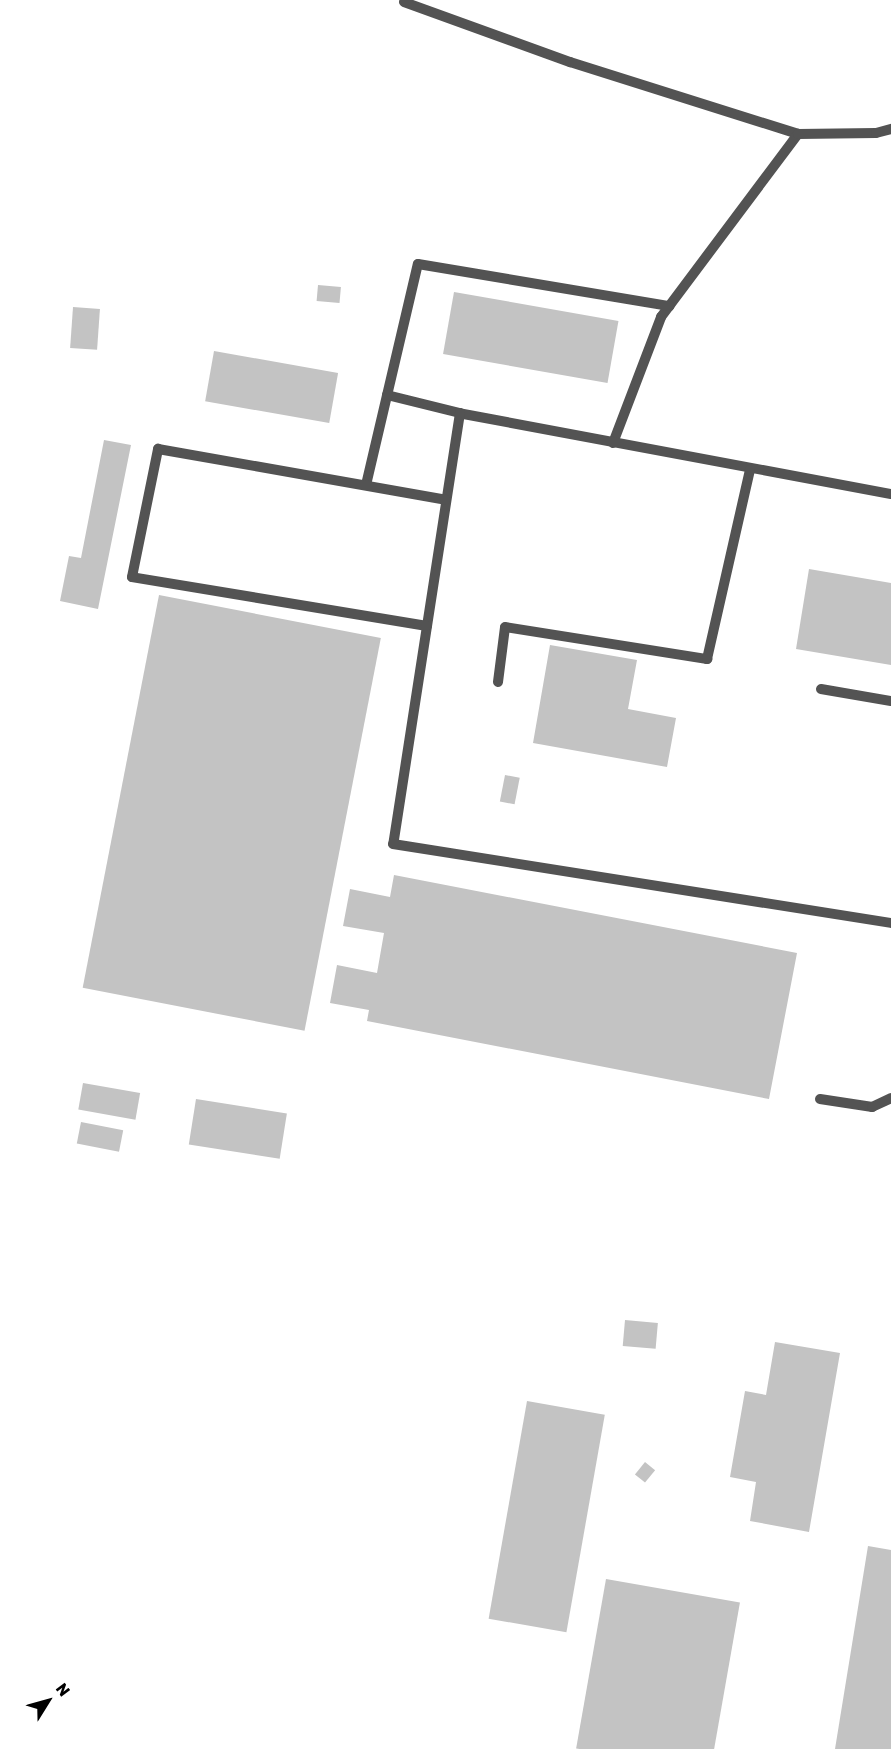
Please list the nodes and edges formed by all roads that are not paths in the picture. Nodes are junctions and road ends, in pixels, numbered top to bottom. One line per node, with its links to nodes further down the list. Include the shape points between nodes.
1 (404, 2): 3 (lane, via 570,62)
2 (891, 129): 3 (lane, via 876,134)
3 (798, 134): 4 (lane)
4 (670, 306): 5 (lane, via 418,264); 7 (lane, via 661,317)
5 (387, 395): 6 (lane); 9 (lane)
6 (460, 412): 7 (lane); 11 (lane)
7 (613, 443): 8 (lane)
8 (750, 470): 10 (lane); 13 (lane, via 707,658 505,627)
9 (366, 485): 11 (lane); 12 (lane, via 158,449 132,577)
10 (891, 494)
11 (446, 500): 12 (lane)
12 (427, 626): 16 (lane, via 393,844)
13 (498, 682)
14 (821, 689): 15 (lane)
15 (891, 701)
16 (891, 923)
17 (891, 1098): 18 (lane, via 872,1107)
18 (820, 1099)

